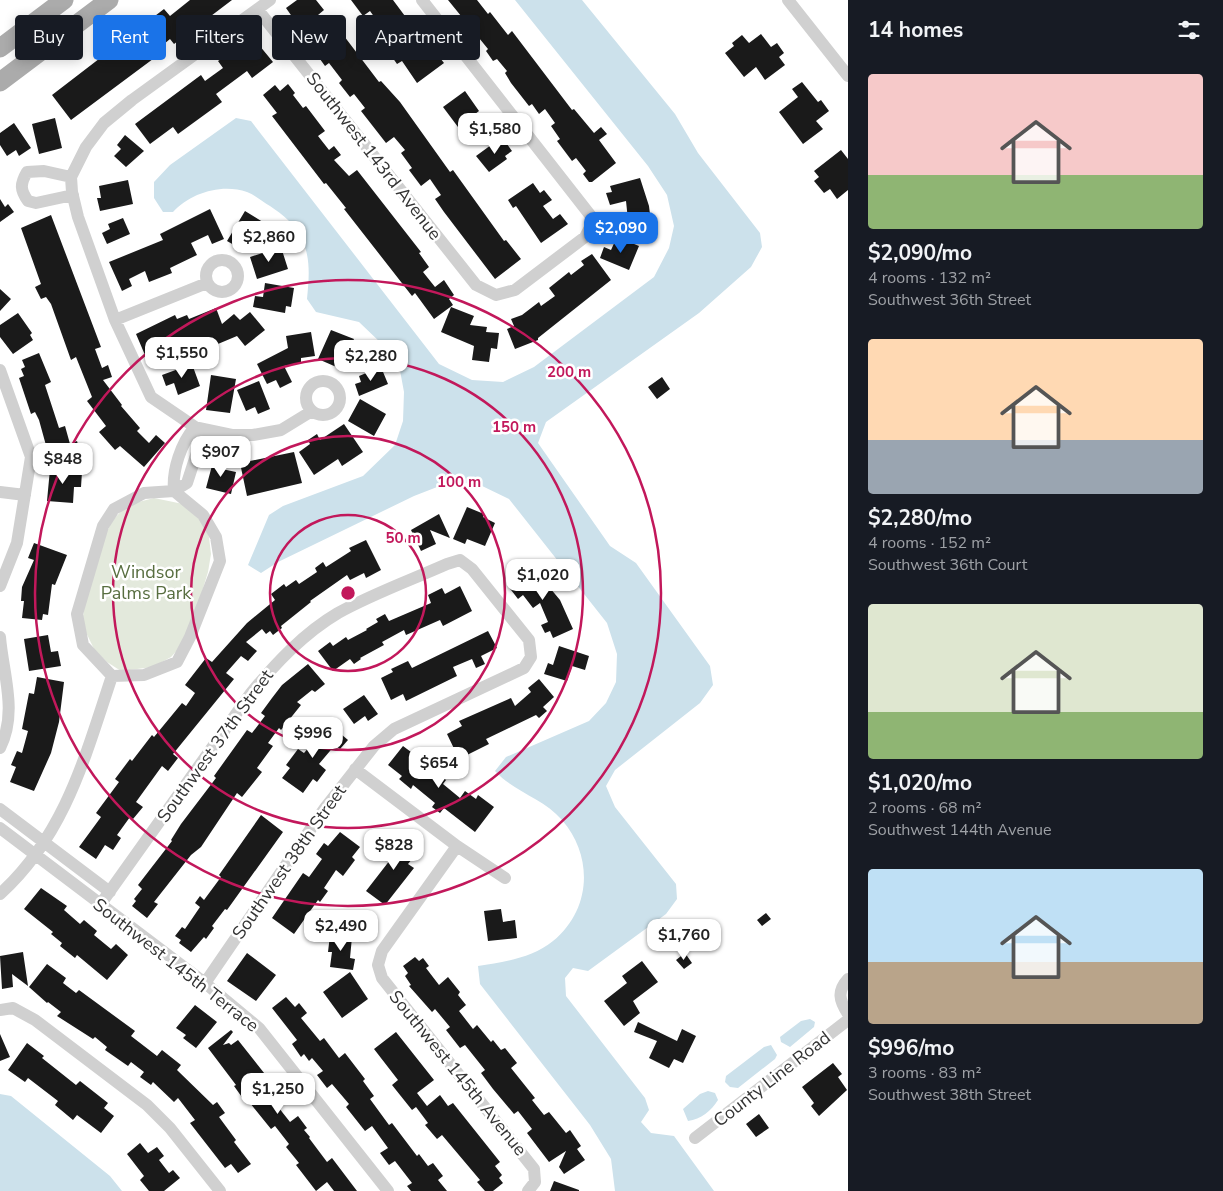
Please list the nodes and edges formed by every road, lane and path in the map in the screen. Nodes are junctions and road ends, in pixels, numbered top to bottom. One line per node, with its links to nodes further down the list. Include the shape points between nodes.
1 (64, 0): 7 (main road)
2 (109, 0): 9 (main road)
3 (270, 0): 6 (street)
4 (422, 0): 6 (street, Southwest 143rd Avenue, via 594,220 585,236 515,290 496,295 476,285)
5 (788, 0): 8 (street)
6 (258, 10): 10 (street, via 104,123 86,147)
7 (0, 48)
8 (848, 76)
9 (0, 82)
10 (71, 177): 11 (street); 11 (street, via 44,171 27,172 21,181 20,191 28,201 36,203)
11 (73, 195): 13 (street)
12 (207, 283): 13 (street)
13 (115, 320): 16 (street, via 151,397)
14 (0, 370): 19 (street, via 31,457)
15 (312, 411): 16 (street, via 281,430 253,435 233,435)
16 (196, 427): 17 (street, via 186,436 173,478)
17 (174, 491): 23 (street, via 144,492 114,510 103,526 77,614 83,645); 23 (street, via 203,514 216,537 220,560 177,662 144,675)
18 (0, 492): 19 (street)
19 (25, 495): 20 (street, via 17,543)
20 (0, 586)
21 (0, 637): 24 (street, via 10,696)
22 (531, 657): 25 (street, Southwest 38th Street, via 524,668 511,676 394,729); 32 (street, Southwest 37th Street, via 529,640 472,569 460,560 338,613 277,662 251,693)
23 (112, 676): 28 (street, via 71,796)
24 (0, 748)
25 (354, 769): 29 (street); 36 (street, Southwest 38th Street)
26 (0, 809): 28 (street, Southwest 145th Terrace)
27 (0, 828): 30 (street, Southwest 145th Terrace)
28 (45, 843): 30 (street); 32 (street, Southwest 145th Terrace)
29 (457, 846): 31 (street); 41 (street, Southwest 145th Avenue, via 382,951 378,964 382,978 534,1169)
30 (36, 856): 33 (street); 34 (street, Southwest 145th Terrace)
31 (505, 878)
32 (110, 892): 34 (street, Southwest 37th Street)
33 (0, 894)
34 (100, 905): 36 (street, Southwest 145th Terrace)
35 (848, 978): 38 (street, via 839,994)
36 (205, 983): 43 (street, Southwest 145th Terrace, via 259,1028)
37 (6, 1009): 42 (street, via 35,1020 147,1105 170,1128)
38 (848, 1014)
39 (848, 1020): 40 (street, County Line Road)
40 (695, 1138)
41 (531, 1186)
42 (220, 1191)
43 (388, 1191)

